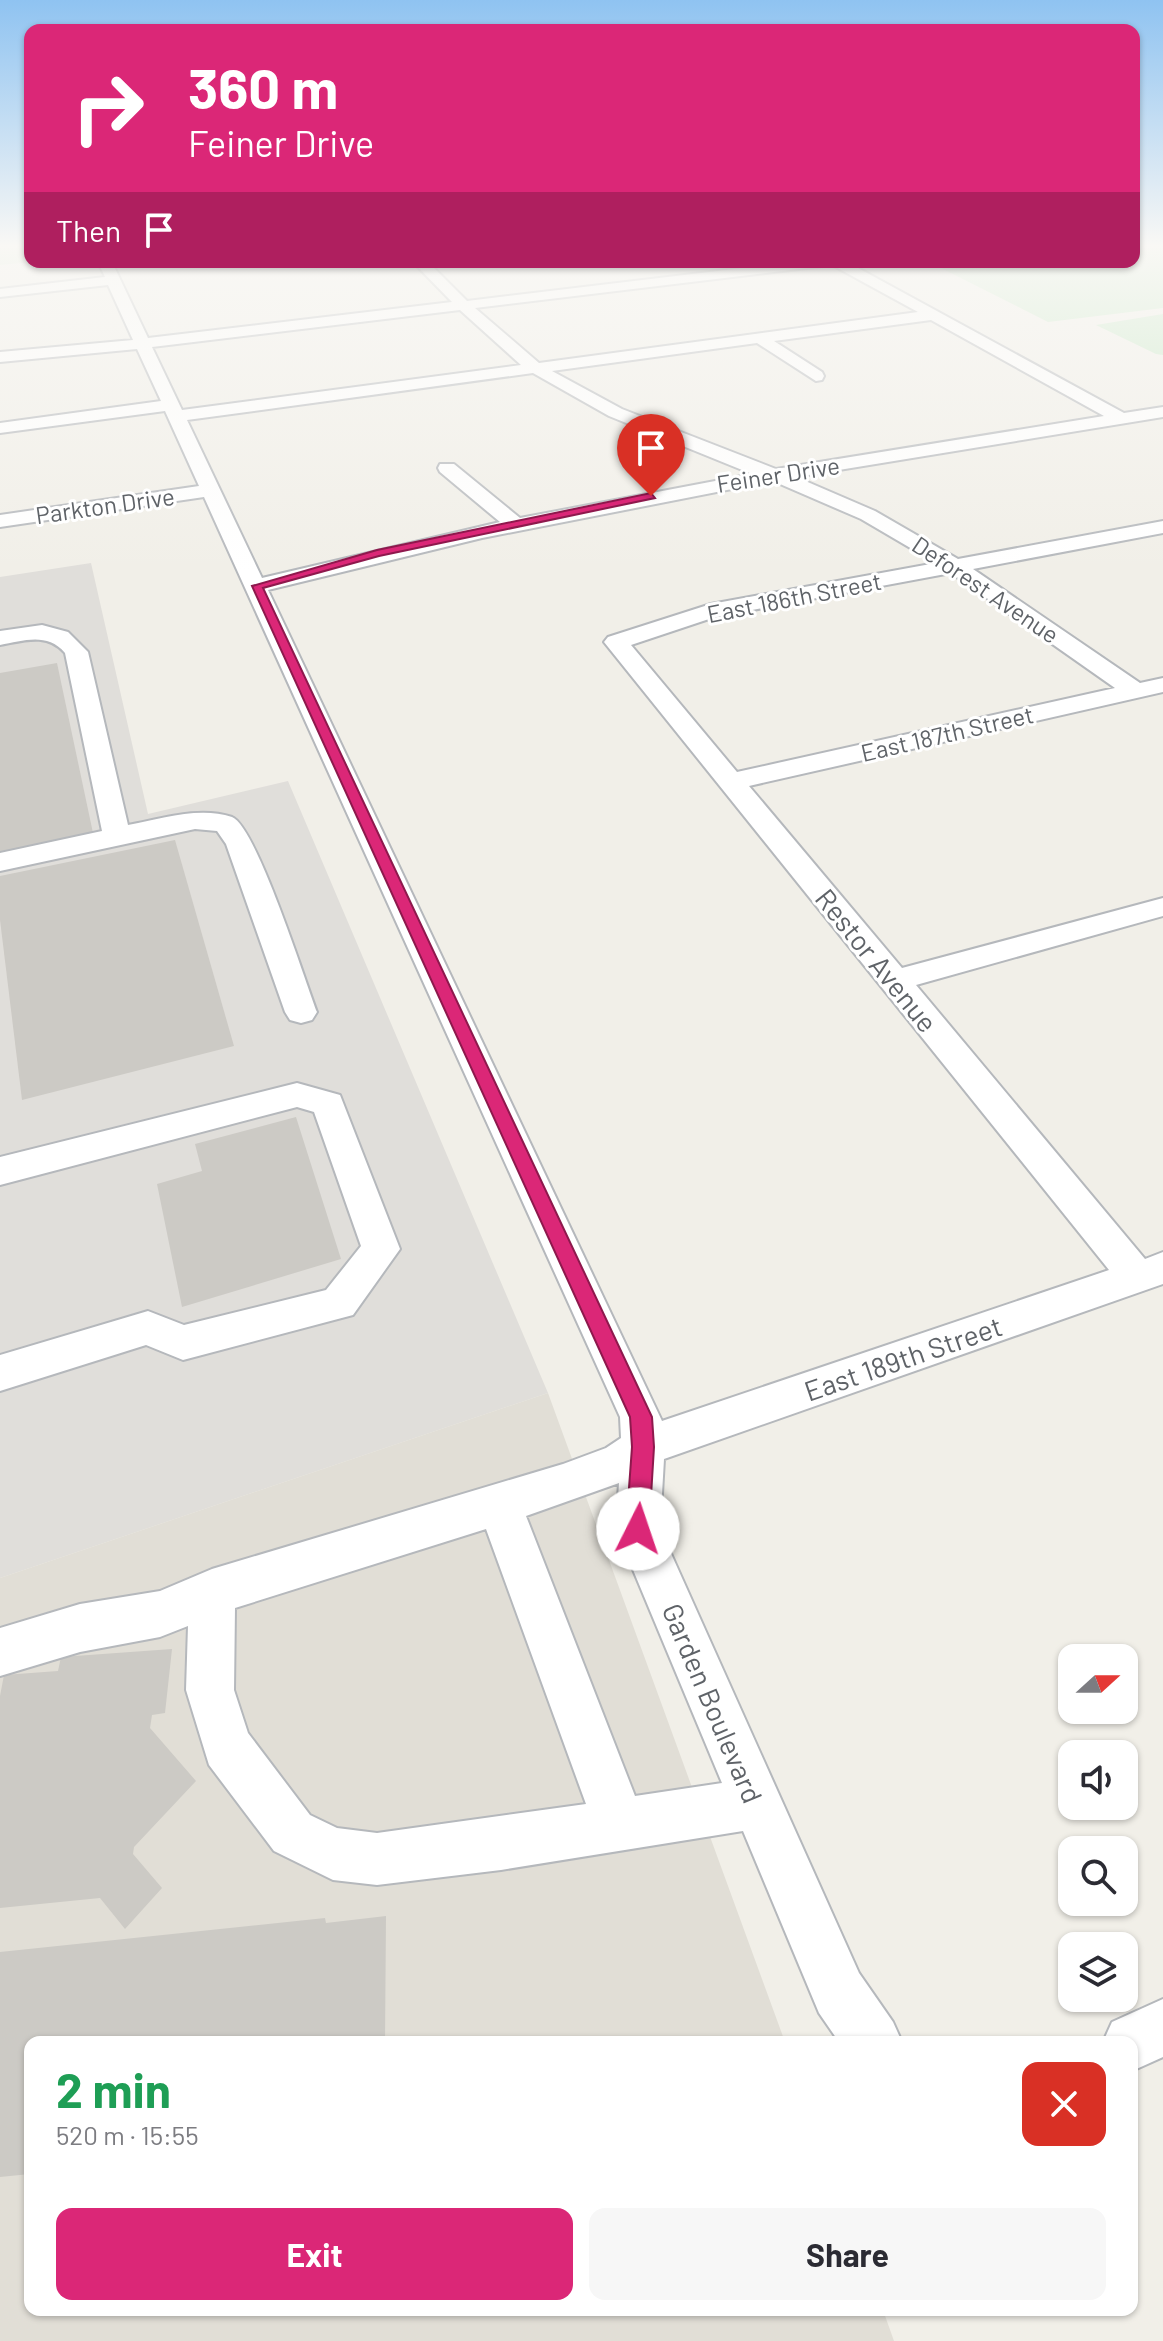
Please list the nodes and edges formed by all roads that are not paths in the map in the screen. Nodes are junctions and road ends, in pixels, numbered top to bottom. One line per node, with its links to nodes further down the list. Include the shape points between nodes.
1 (45, 352): 7 (street)
2 (148, 352): 10 (street, Garden Boulevard)
3 (515, 352): 8 (street, Deforest Avenue)
4 (658, 352): 8 (street)
5 (781, 352): 9 (street)
6 (1000, 352): 12 (street)
7 (0, 357)
8 (536, 368): 10 (street); 15 (street, Deforest Avenue, via 624,417)
9 (816, 376)
10 (174, 411): 13 (street); 16 (street, Garden Boulevard)
11 (1163, 412): 12 (street, Feiner Drive)
12 (1122, 419): 15 (street, Feiner Drive)
13 (0, 428)
14 (447, 468): 18 (street)
15 (774, 475): 18 (street, Feiner Drive); 20 (street, Deforest Avenue, via 867,515)
16 (210, 490): 17 (street, Parkton Drive); 21 (street, Garden Boulevard)
17 (0, 521)
18 (514, 523): 21 (street, Feiner Drive)
19 (1163, 527): 20 (street, East 186th Street)
20 (958, 565): 23 (street, East 186th Street, via 711,611); 25 (street, Deforest Avenue)
21 (257, 586): 35 (street, Garden Boulevard, via 641,1417)
22 (0, 638): 27 (street, via 48,630 68,639 76,652)
23 (616, 642): 26 (street, Restor Avenue)
24 (1163, 685): 25 (street, East 187th Street)
25 (1136, 691): 26 (street, East 187th Street)
26 (730, 782): 30 (street, Restor Avenue)
27 (117, 836): 28 (street); 31 (street, via 195,821 226,824 240,843)
28 (0, 862)
29 (1163, 907): 30 (street)
30 (894, 981): 33 (street, Restor Avenue)
31 (301, 1012)
32 (0, 1171): 34 (street, via 297,1095 328,1104 381,1249 339,1303 183,1343 148,1328)
33 (1150, 1273): 35 (street, East 189th Street)
34 (0, 1373)
35 (643, 1447): 36 (street, East 189th Street, via 605,1468); 39 (street, Garden Boulevard, via 638,1529)
36 (499, 1504): 37 (street, East 189th Street); 40 (street)
37 (212, 1592): 38 (street, East 189th Street, via 160,1614 80,1628); 40 (street, via 210,1690 227,1747 292,1833 333,1854 377,1859)
38 (0, 1652)
39 (756, 1803): 40 (street); 42 (street, Garden Boulevard, via 839,1993)
40 (620, 1825)
41 (1163, 2028): 43 (street)
42 (869, 2036)
43 (1138, 2039)

